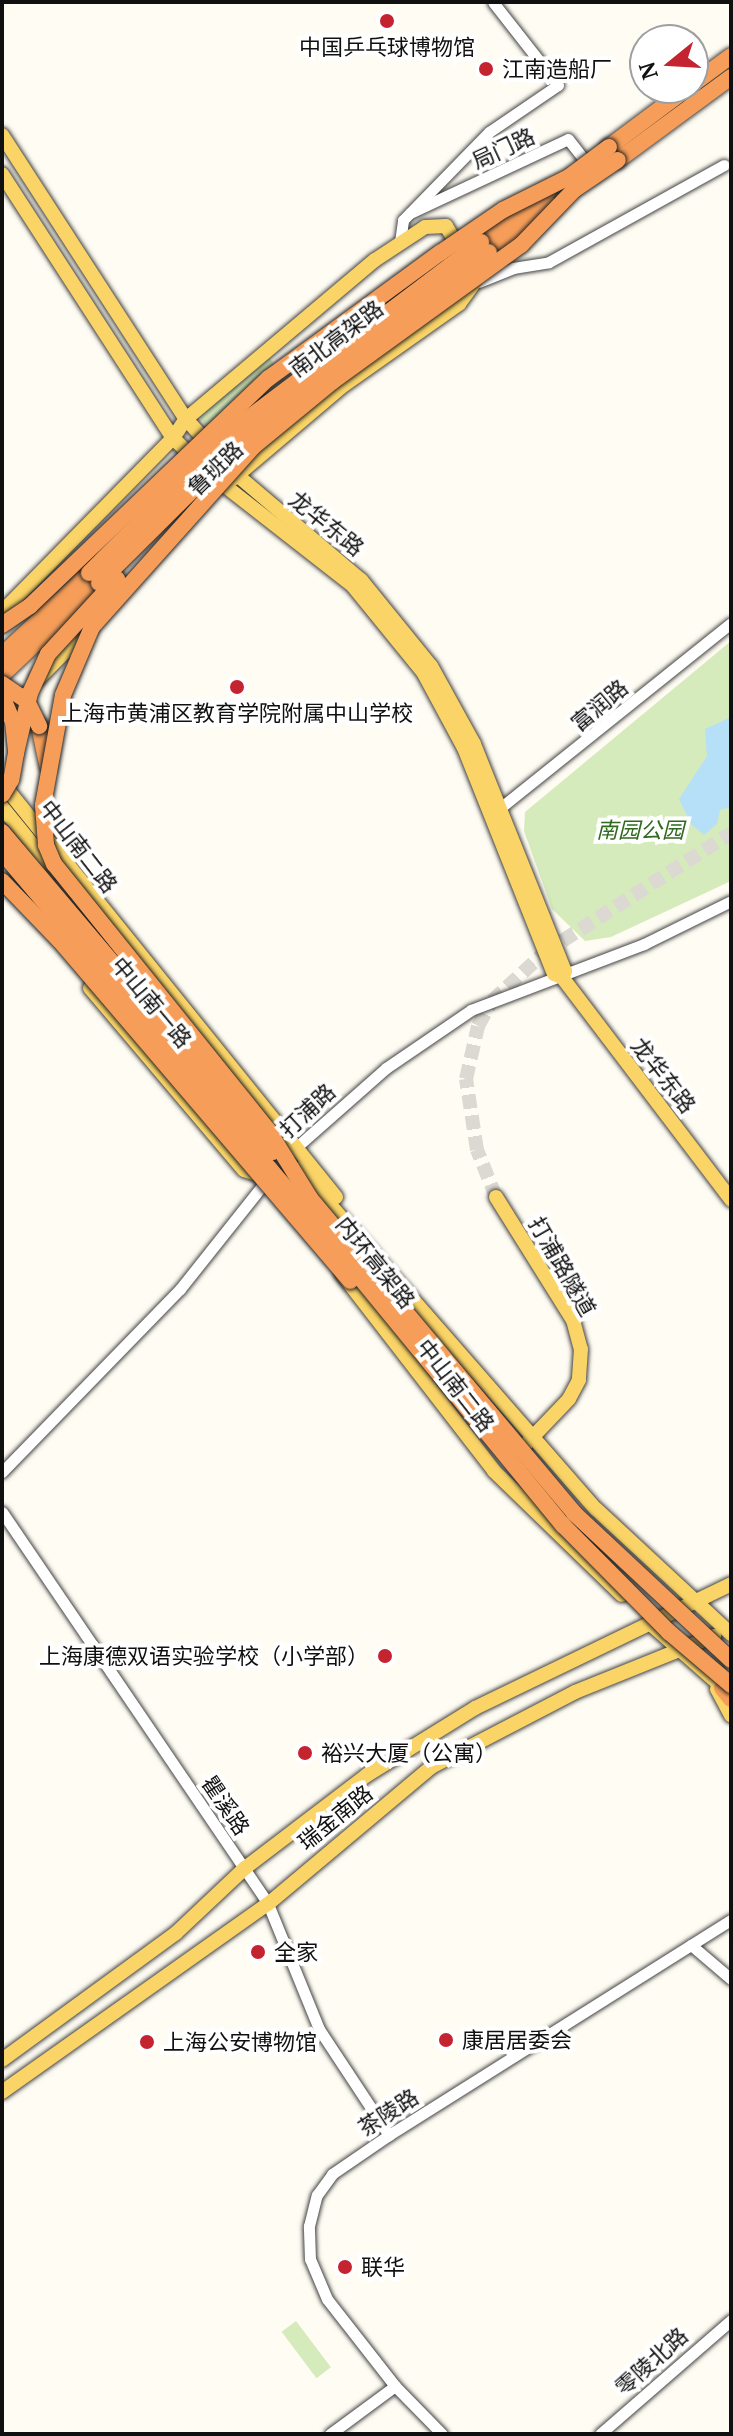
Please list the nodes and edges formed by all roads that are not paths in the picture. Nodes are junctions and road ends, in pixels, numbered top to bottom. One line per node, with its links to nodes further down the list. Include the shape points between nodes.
1 (493, 2): 11 (street, via 558,85 489,132)
2 (731, 56): 3 (highway)
3 (709, 72)
4 (731, 77): 10 (highway, 南北高架路, bridge)
5 (668, 104): 10 (highway, 南北高架路, bridge)
6 (2, 135): 14 (main road, 龙华东路)
7 (724, 165): 13 (street, 鲁班路, via 549,262 513,268)
8 (2, 174): 15 (main road, 龙华东路)
9 (599, 179): 11 (street, 局门路, via 568,139); 13 (street, 鲁班路, via 541,222)
10 (571, 184): 16 (highway, bridge, via 521,245 333,381); 21 (highway, bridge, via 503,210 269,378 30,606); 22 (highway, 南北高架路, bridge, via 230,432); 23 (highway, 南北高架路, bridge, via 251,434)
11 (410, 213): 12 (street, via 403,220)
12 (400, 242): 13 (main road, via 425,227 446,226); 14 (main road)
13 (479, 282): 17 (main road, 鲁班路, via 459,304 344,385)
14 (186, 419): 15 (main road); 17 (main road, 龙华东路)
15 (173, 438): 18 (main road, 龙华东路); 19 (main road)
16 (254, 446): 27 (highway, bridge, via 56,642 30,693); 28 (highway, bridge, via 92,627 72,665)
17 (236, 476): 18 (main road, 鲁班路); 32 (main road, 龙华东路, via 361,580 414,642 463,720)
18 (225, 488): 26 (main road, 鲁班路, via 59,660); 32 (main road, 龙华东路, via 324,560 381,616 441,702)
19 (2, 612)
20 (731, 623): 32 (street, 富润路)
21 (2, 625)
22 (2, 655)
23 (2, 675)
24 (2, 684): 28 (highway, bridge, via 32,709)
25 (2, 696): 27 (highway, bridge, via 13,722)
26 (2, 711)
27 (16, 753): 30 (highway, bridge)
28 (47, 765): 42 (highway, bridge, via 43,821 54,864 268,1130)
29 (2, 786): 34 (main road); 39 (main road, 中山南二路)
30 (2, 795)
31 (2, 807): 34 (main road, 中山南二路)
32 (495, 812): 38 (main road, 龙华东路)
33 (2, 832): 42 (highway, 内环高架路, bridge)
34 (22, 832): 39 (main road, 中山南二路)
35 (2, 853): 40 (main road, 中山南一路); 44 (highway, 内环高架路, bridge)
36 (2, 880): 40 (main road, 中山南二路, via 244,1170); 44 (highway, bridge, via 60,941 300,1225)
37 (731, 901): 38 (street, 打浦路, via 677,930)
38 (560, 974): 39 (street, 打浦路, via 471,1010 431,1035); 43 (main road, 龙华东路)
39 (291, 1152): 40 (street, 打浦路); 45 (main road, 中山南二路)
40 (268, 1178): 46 (main road, 中山南二路); 47 (street, 打浦路, via 180,1289)
41 (496, 1197): 45 (main road, 打浦路隧道, via 573,1320 581,1349 579,1380 569,1399)
42 (310, 1198): 54 (highway, 内环高架路, bridge, via 574,1513)
43 (731, 1200)
44 (420, 1351): 55 (highway, 内环高架路, bridge, via 563,1525)
45 (531, 1439): 46 (main road, 打浦路隧道); 50 (main road, 中山南二路)
46 (494, 1471): 51 (main road, 中山南二路)
47 (2, 1472)
48 (2, 1512): 57 (street, 瞿溪路)
49 (731, 1584): 50 (main road, 瑞金南路)
50 (694, 1601): 51 (main road, 瑞金南路); 52 (main road, 中山南二路)
51 (650, 1623): 53 (main road, 中山南二路); 57 (main road, 瑞金南路, via 475,1708 367,1775)
52 (730, 1632): 53 (main road, 瑞金南路)
53 (675, 1649): 55 (main road, 中山南二路); 58 (main road, 瑞金南路, via 575,1692 431,1767)
54 (731, 1660)
55 (726, 1690): 56 (main road, 中山南二路)
56 (731, 1715)
57 (245, 1868): 58 (street, 瞿溪路); 62 (main road, 瑞金南路, via 176,1933)
58 (268, 1904): 63 (main road, 瑞金南路); 64 (street, 瞿溪路, via 319,2029)
59 (731, 1920): 60 (street, 茶陵路)
60 (691, 1945): 61 (street); 64 (street, 茶陵路)
61 (731, 1979)
62 (2, 2060)
63 (2, 2092)
64 (389, 2135): 66 (street, 茶陵路, via 332,2174 317,2195 309,2226 310,2259 327,2299)
65 (731, 2320): 69 (street, 零陵北路)
66 (395, 2386): 67 (street); 68 (street, 茶陵路)
67 (330, 2434)
68 (442, 2434)
69 (600, 2434)

